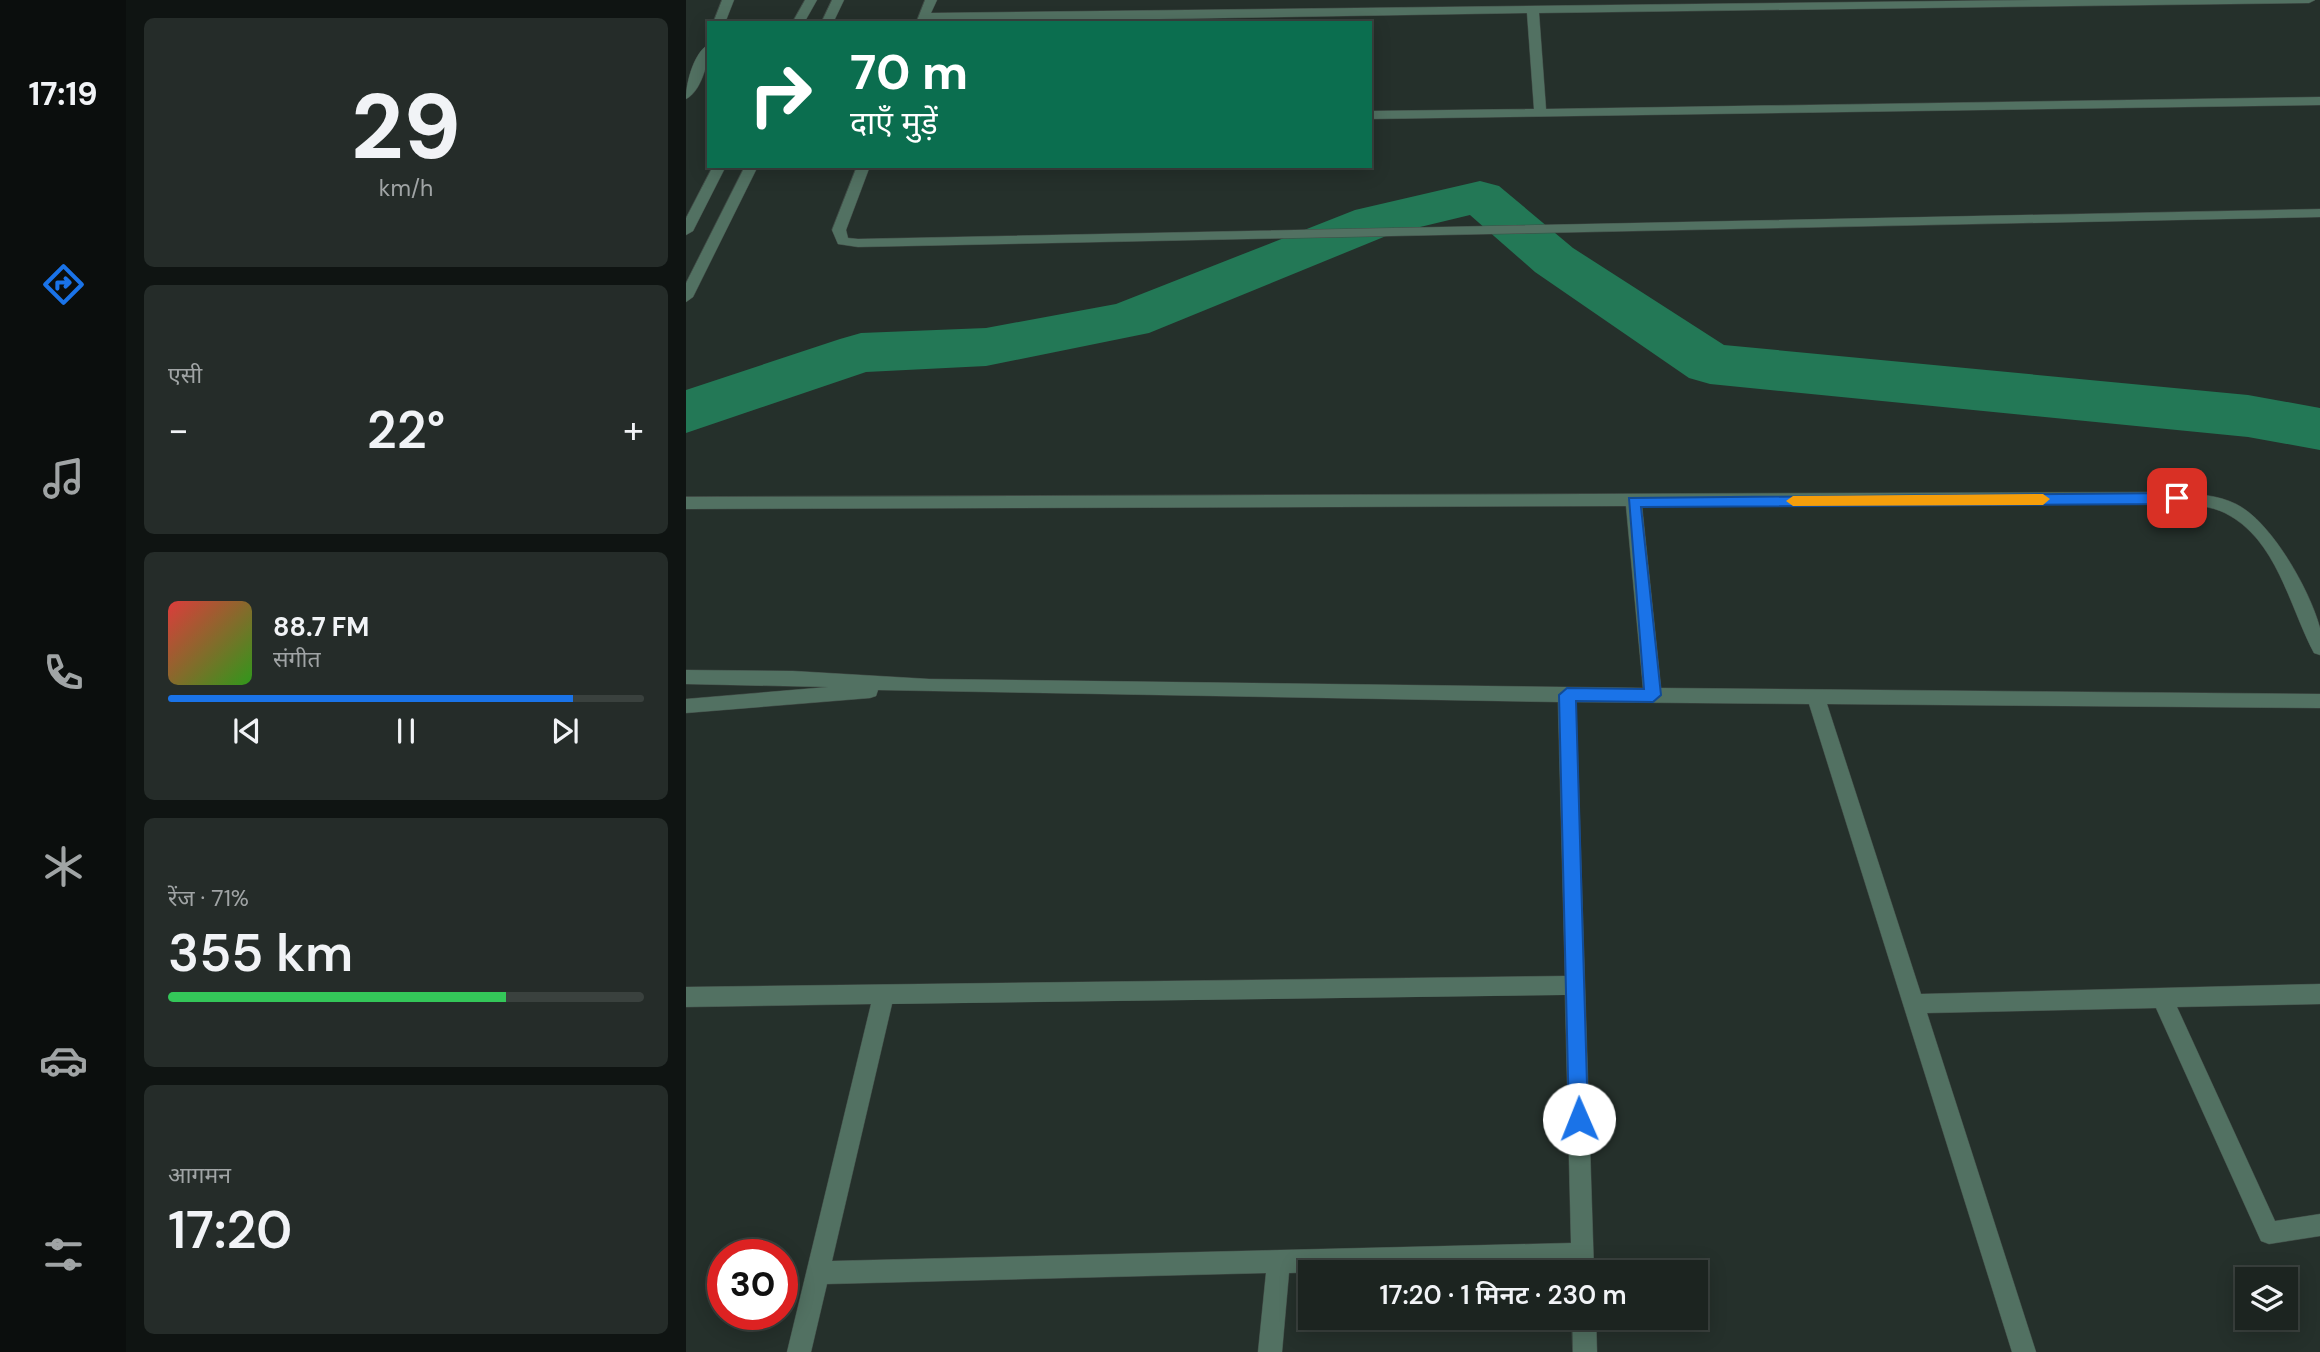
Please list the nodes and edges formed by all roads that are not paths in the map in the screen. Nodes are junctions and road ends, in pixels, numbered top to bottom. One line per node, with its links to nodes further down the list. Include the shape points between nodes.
1 (728, 0): 9 (street)
2 (811, 0): 10 (street)
3 (838, 0): 11 (street)
4 (931, 0): 8 (street)
5 (2309, 0): 6 (street)
6 (1712, 4): 7 (street)
7 (1533, 10): 8 (street); 17 (street)
8 (923, 20)
9 (720, 21)
10 (799, 21)
11 (828, 21)
12 (707, 52): 14 (street)
13 (707, 54): 15 (street)
14 (686, 55)
15 (686, 95)
16 (2320, 101): 17 (street)
17 (1540, 112): 18 (street)
18 (1372, 115)
19 (719, 168): 23 (street)
20 (751, 168): 24 (street)
21 (863, 168): 22 (street, via 839,230 843,241)
22 (2320, 213)
23 (686, 231)
24 (686, 297)
25 (1634, 502): 26 (street); 27 (street, via 2211,501 2254,524 2272,545); 31 (street)
26 (686, 503)
27 (2320, 648)
28 (686, 677): 29 (street)
29 (929, 686): 30 (street); 34 (street)
30 (1567, 695): 31 (street); 35 (street)
31 (1653, 695): 32 (street)
32 (1816, 697): 33 (street); 40 (street)
33 (2320, 701)
34 (686, 706)
35 (1575, 985): 37 (street); 42 (street)
36 (2320, 994): 39 (street)
37 (884, 995): 38 (street); 45 (street)
38 (686, 997)
39 (2162, 997): 40 (street); 41 (street, via 2269,1233)
40 (1913, 1004): 50 (street)
41 (2320, 1225)
42 (1583, 1260)
43 (1278, 1262): 44 (street); 45 (street); 48 (street)
44 (1298, 1262)
45 (818, 1273): 47 (street)
46 (1584, 1330): 49 (street)
47 (799, 1352)
48 (1270, 1352)
49 (1585, 1352)
50 (2024, 1352)

